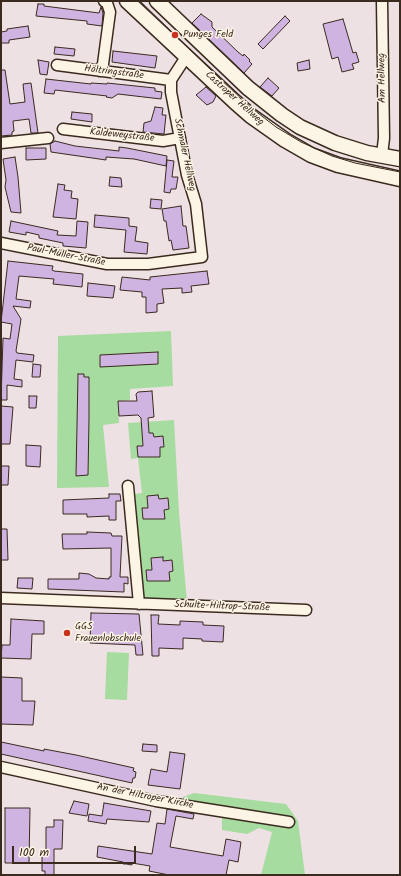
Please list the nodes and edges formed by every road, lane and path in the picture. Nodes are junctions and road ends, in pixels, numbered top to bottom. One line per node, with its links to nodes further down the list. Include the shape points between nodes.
1 (127, 1): 5 (main road, Castroper Hellweg)
2 (157, 1): 13 (main road, Castroper Hellweg, via 248,88 282,115 300,127 335,143)
3 (382, 1): 13 (street, Am Hellweg)
4 (106, 2): 7 (street, via 110,12)
5 (186, 56): 8 (street); 15 (main road, Castroper Hellweg, via 251,116 285,140 338,166)
6 (57, 65): 7 (street, Höltringstraße)
7 (100, 72): 8 (street, Höltringstraße)
8 (171, 80): 11 (street, Schmaler Hellweg)
9 (63, 129): 11 (street, Kaldeweystraße, via 163,141)
10 (48, 138): 12 (street)
11 (180, 138): 18 (street, Schmaler Hellweg, via 194,196)
12 (1, 143)
13 (382, 155): 14 (main road, Castroper Hellweg); 15 (main road)
14 (400, 159)
15 (380, 175): 16 (main road, Castroper Hellweg)
16 (400, 180)
17 (1, 243): 18 (street, Paul-Müller-Straße, via 107,264 148,264)
18 (202, 257)
19 (128, 486): 21 (street)
20 (1, 598): 21 (street, Schulte-Hiltrop-Straße)
21 (139, 604): 22 (street, Schulte-Hiltrop-Straße)
22 (306, 610)
23 (1, 767): 24 (street, An der Hiltroper Kirche, via 156,801)
24 (289, 822)

